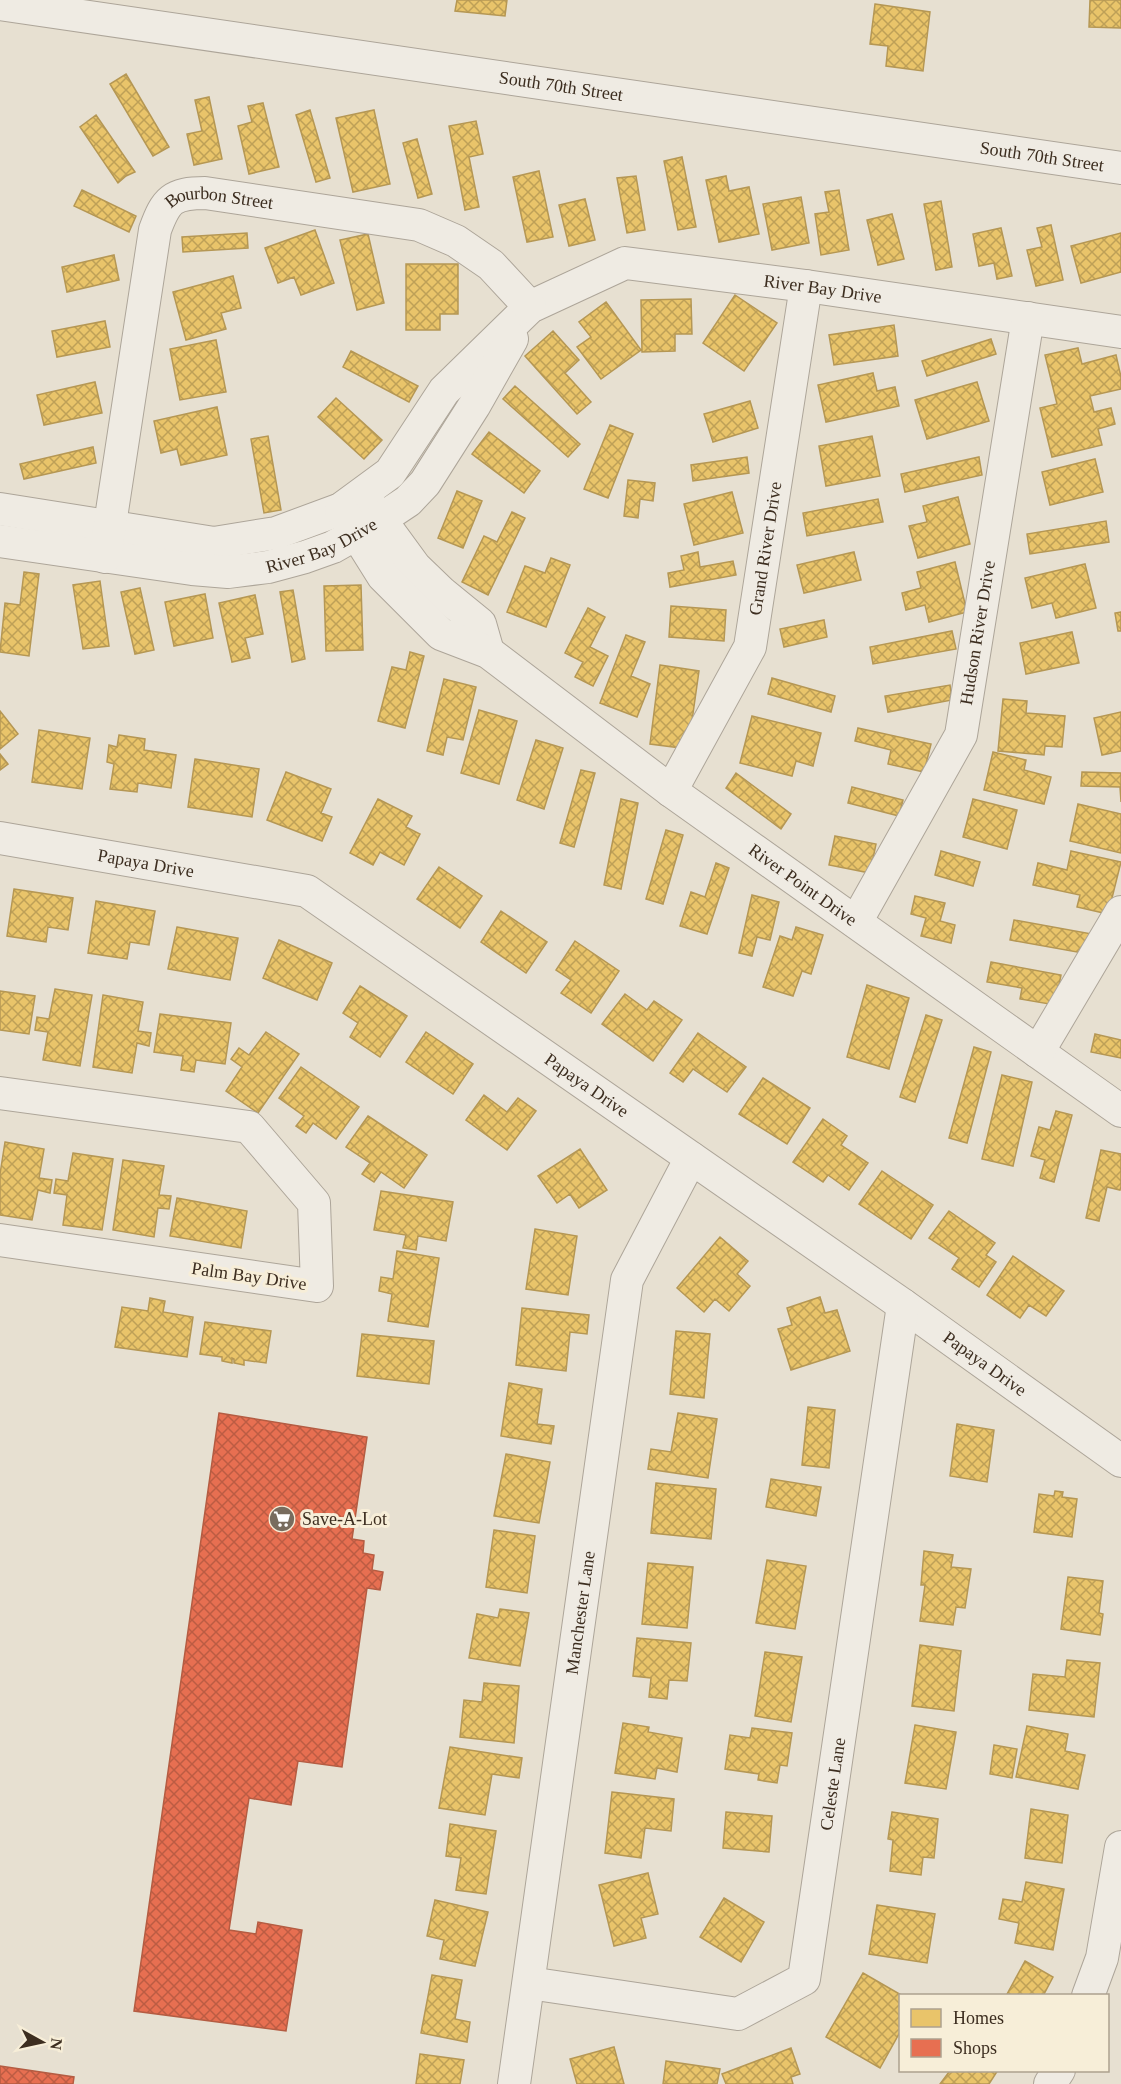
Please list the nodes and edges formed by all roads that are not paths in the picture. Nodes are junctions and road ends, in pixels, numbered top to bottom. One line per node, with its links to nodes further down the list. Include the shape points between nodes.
1 (0, 4): 2 (street, South 70th Street)
2 (1121, 168)
3 (806, 286): 4 (street, River Bay Drive, via 626,263); 5 (street, River Bay Drive); 11 (street, Grand River Drive, via 750,647)
4 (530, 307): 8 (street, River Bay Drive, via 444,391); 10 (street, Bourbon Street, via 491,265 456,241 419,225 205,193 187,193 171,200 155,230)
5 (1028, 318): 6 (street, River Bay Drive); 14 (street, Hudson River Drive, via 961,735)
6 (1121, 332)
7 (0, 509): 10 (street, River Bay Drive)
8 (360, 514): 10 (street, River Bay Drive, via 214,543); 11 (street, River Point Drive, via 383,576 441,634 488,652)
9 (0, 541): 10 (street, River Bay Drive)
10 (108, 542)
11 (671, 791): 14 (street, River Point Drive)
12 (0, 838): 18 (street, Papaya Drive, via 307,891)
13 (1121, 912): 15 (street)
14 (856, 922): 15 (street, River Point Drive)
15 (1038, 1052): 17 (street, River Point Drive)
16 (0, 1093): 19 (street, Palm Bay Drive, via 249,1127 314,1203 317,1286)
17 (1121, 1111)
18 (691, 1158): 20 (street, Papaya Drive); 23 (street, Manchester Lane, via 627,1280)
19 (0, 1240)
20 (903, 1305): 21 (street, Papaya Drive); 23 (street, Celeste Lane, via 804,1979 738,2014)
21 (1121, 1461)
22 (1121, 1846): 24 (street, via 1102,1958)
23 (529, 1983): 25 (street, Manchester Lane)
24 (1088, 1994)
25 (514, 2084)

